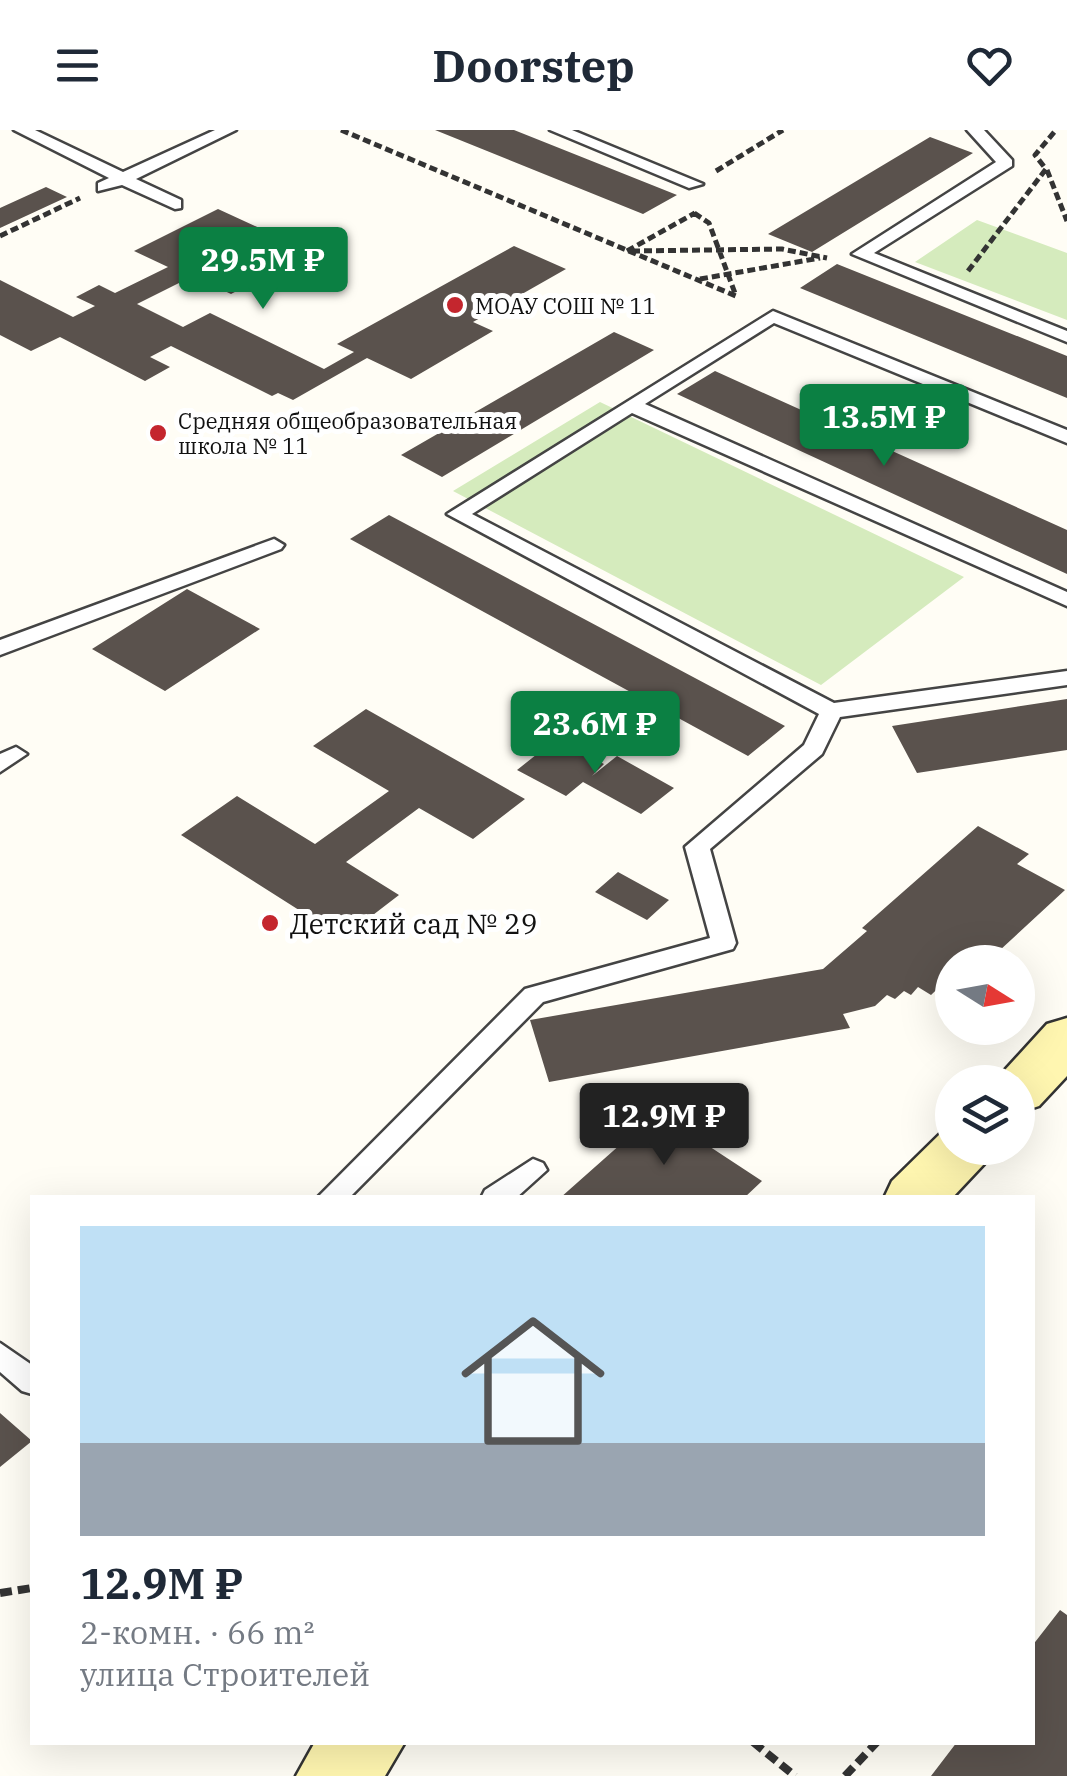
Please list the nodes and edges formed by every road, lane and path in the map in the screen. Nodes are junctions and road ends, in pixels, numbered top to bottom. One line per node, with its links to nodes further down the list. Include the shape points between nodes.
1 (22, 130): 9 (lane)
2 (228, 130): 9 (lane)
3 (341, 130): 17 (path)
4 (558, 130): 10 (lane)
5 (784, 130): 10 (path)
6 (976, 130): 19 (lane, via 1006,163)
7 (1056, 130): 8 (path, via 1035,155)
8 (1046, 169): 15 (path); 23 (path)
9 (125, 177): 11 (lane); 12 (lane)
10 (695, 184)
11 (104, 187): 16 (path)
12 (176, 204)
13 (710, 205): 14 (path)
14 (694, 214): 17 (path); 18 (path, via 709,223)
15 (1067, 222)
16 (0, 236)
17 (626, 251): 18 (path); 22 (path)
18 (719, 251): 20 (path, via 782,249); 21 (path)
19 (861, 254): 20 (path); 23 (lane)
20 (828, 258): 21 (path)
21 (728, 272): 22 (path); 22 (path, via 736,296)
22 (696, 280)
23 (950, 290): 24 (lane)
24 (1067, 337)
25 (631, 405): 26 (lane, via 773,316); 28 (lane); 31 (lane, via 457,514)
26 (1067, 437)
27 (274, 546): 29 (lane)
28 (1067, 600)
29 (0, 648)
30 (1067, 678): 31 (lane)
31 (830, 711): 36 (lane, via 814,749 697,847 724,943 534,995)
32 (1067, 1039): 33 (main road)
33 (1035, 1073)
34 (946, 1165): 38 (main road)
35 (533, 1170): 37 (lane)
36 (334, 1195)
37 (499, 1195)
38 (917, 1195)
39 (0, 1355): 40 (lane)
40 (30, 1380)
41 (30, 1588): 42 (path)
42 (0, 1592)
43 (365, 1745): 46 (main road)
44 (758, 1745): 47 (path)
45 (874, 1745): 48 (path)
46 (333, 1776)
47 (795, 1776)
48 (845, 1776)

